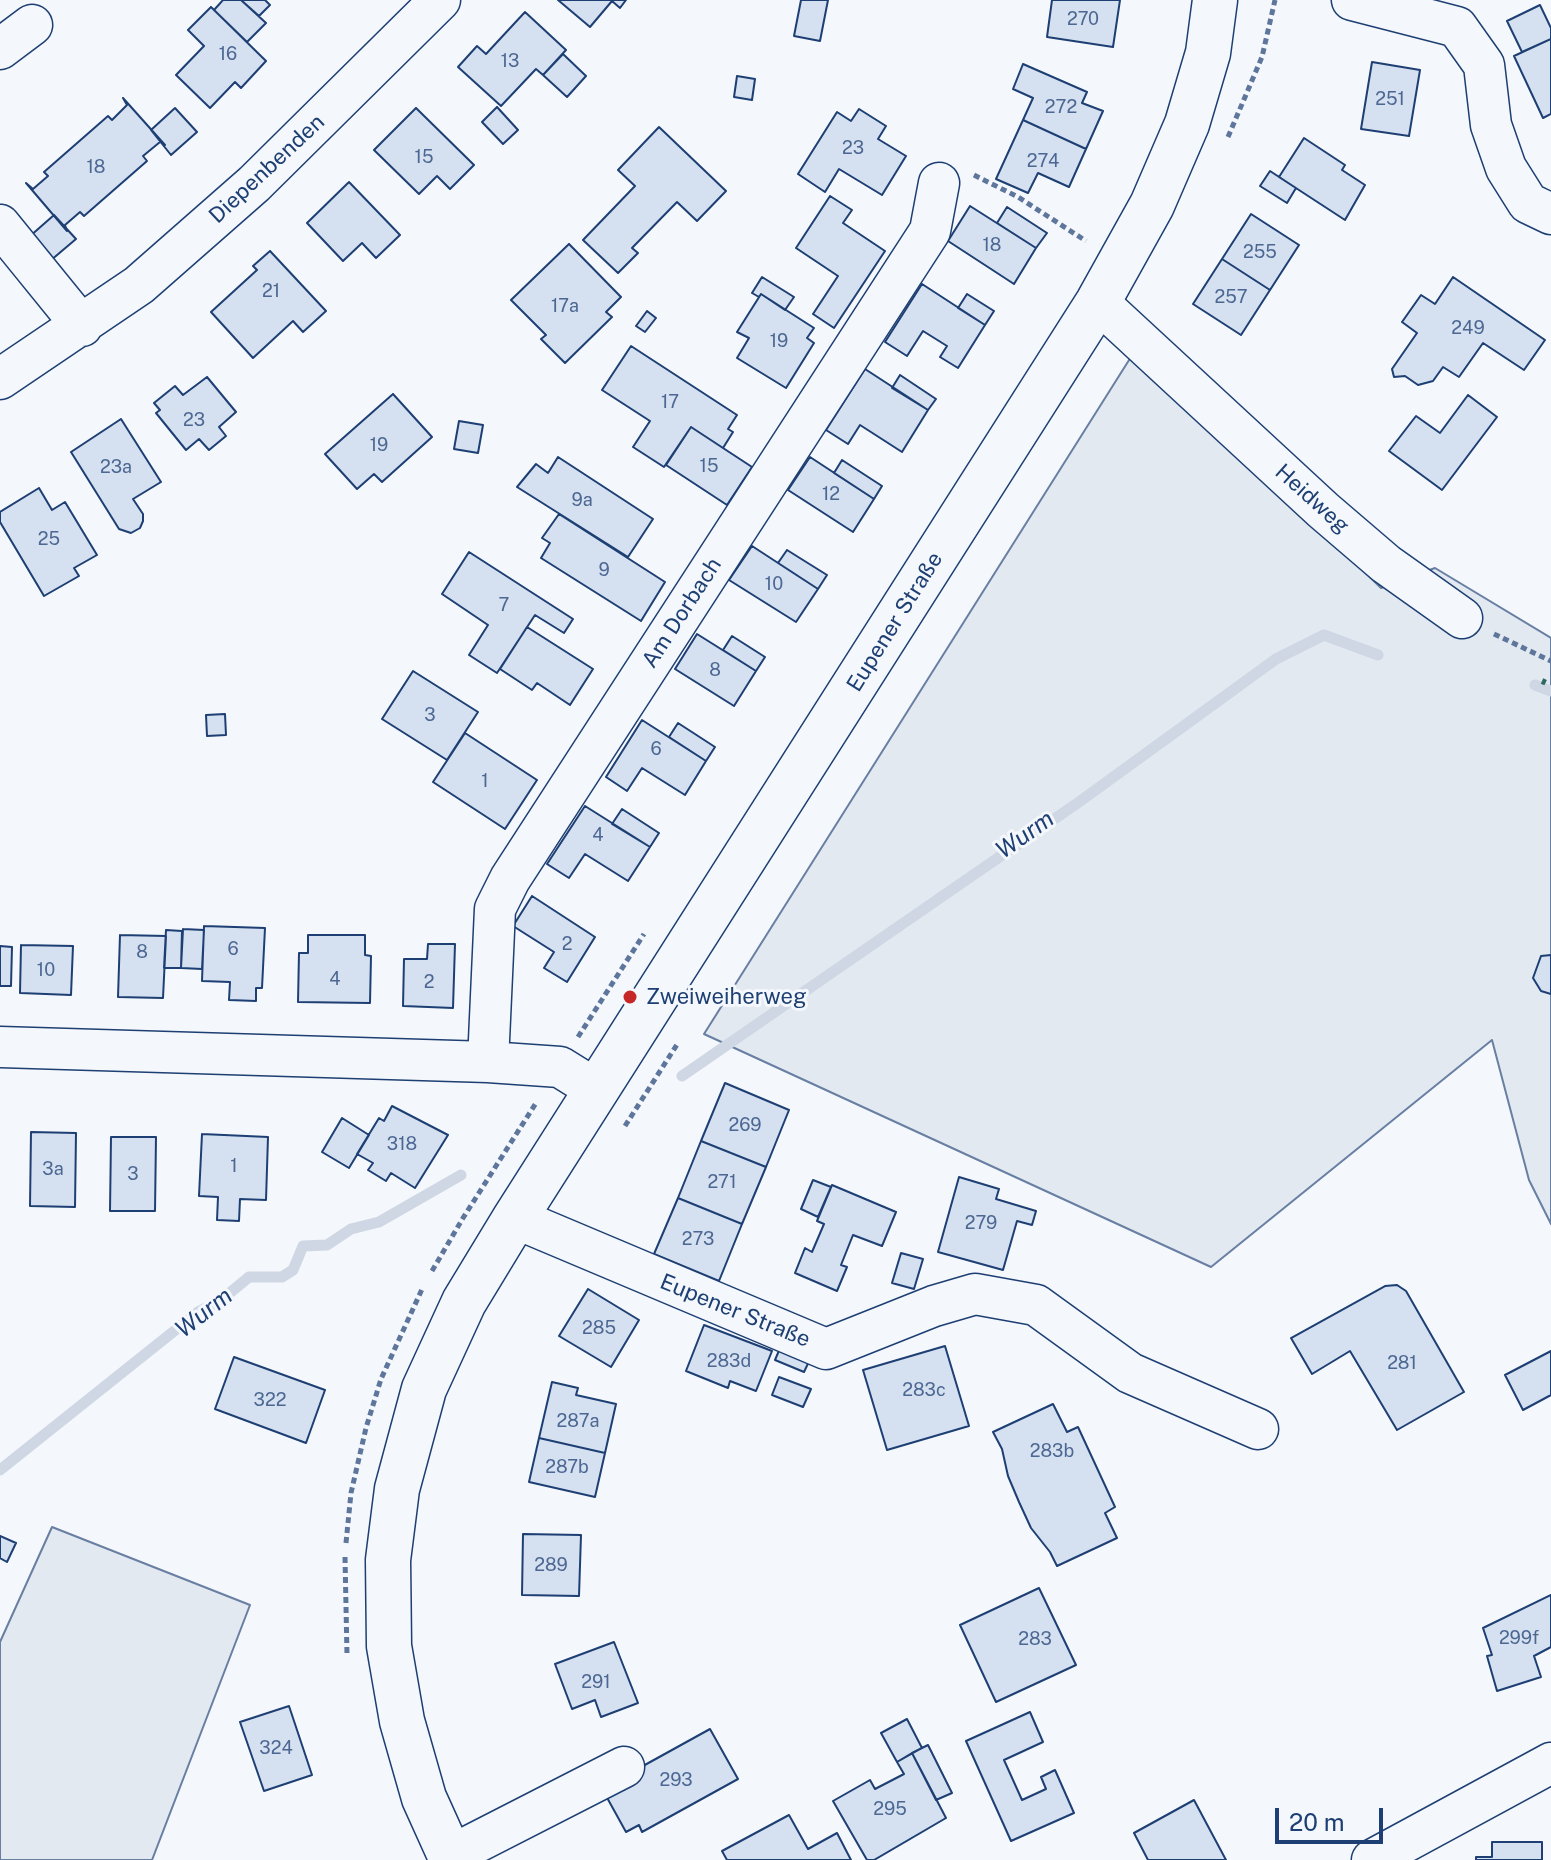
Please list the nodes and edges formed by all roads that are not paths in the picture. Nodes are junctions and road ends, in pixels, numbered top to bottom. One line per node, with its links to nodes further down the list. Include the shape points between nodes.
1 (440, 0): 10 (street, Diepenbenden, via 254,184 139,285)
2 (1215, 0): 9 (main road, Eupener Straße, via 1208,53 1187,124 1152,205)
3 (1352, 0): 7 (street, via 1457,27 1484,65 1491,125 1506,168 1528,203)
4 (32, 25): 5 (street)
5 (0, 49)
6 (939, 183): 14 (street, Am Dorbach, via 930,231 510,879 495,909)
7 (1551, 214)
8 (0, 225): 10 (street)
9 (1098, 302): 12 (street, Heidweg, via 1323,510); 15 (main road, Eupener Straße)
10 (82, 326): 11 (street, Diepenbenden)
11 (0, 379)
12 (1462, 618)
13 (0, 1047): 14 (street)
14 (488, 1062): 15 (street, via 560,1067)
15 (597, 1090): 16 (main road, Eupener Straße)
16 (515, 1218): 17 (street, Eupener Straße, via 826,1349 975,1294 1036,1305 1130,1373); 20 (main road, Eupener Straße, via 464,1302 424,1389 397,1489 388,1560 389,1646 402,1721 424,1798)
17 (1258, 1429)
18 (1551, 1763): 21 (street)
19 (624, 1767): 20 (street)
20 (451, 1858)
21 (1372, 1860)

